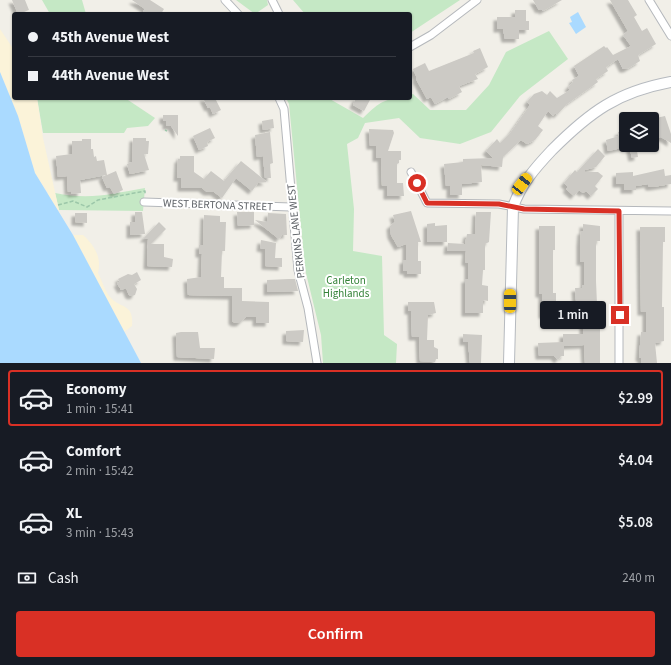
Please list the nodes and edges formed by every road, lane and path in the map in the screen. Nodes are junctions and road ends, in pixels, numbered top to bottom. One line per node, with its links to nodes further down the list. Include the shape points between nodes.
1 (225, 0): 5 (street)
2 (272, 0): 6 (street)
3 (477, 0): 8 (street, via 431,35)
4 (649, 0): 7 (street)
5 (236, 12)
6 (278, 12)
7 (671, 36)
8 (412, 46)
9 (671, 82): 16 (street, via 631,93 583,120 522,184)
10 (281, 100): 15 (street, PERKINS LANE WEST, via 284,109)
11 (412, 172): 16 (street, via 427,203 499,204)
12 (145, 191): 14 (path, via 105,198 87,207 73,201)
13 (144, 202): 15 (street, WEST BERTONA STREET)
14 (58, 205)
15 (291, 207): 19 (street, PERKINS LANE WEST, via 298,270 308,308)
16 (513, 207): 17 (street); 20 (street)
17 (619, 211): 18 (street); 21 (street)
18 (671, 211)
19 (316, 363)
20 (509, 363)
21 (620, 363)

